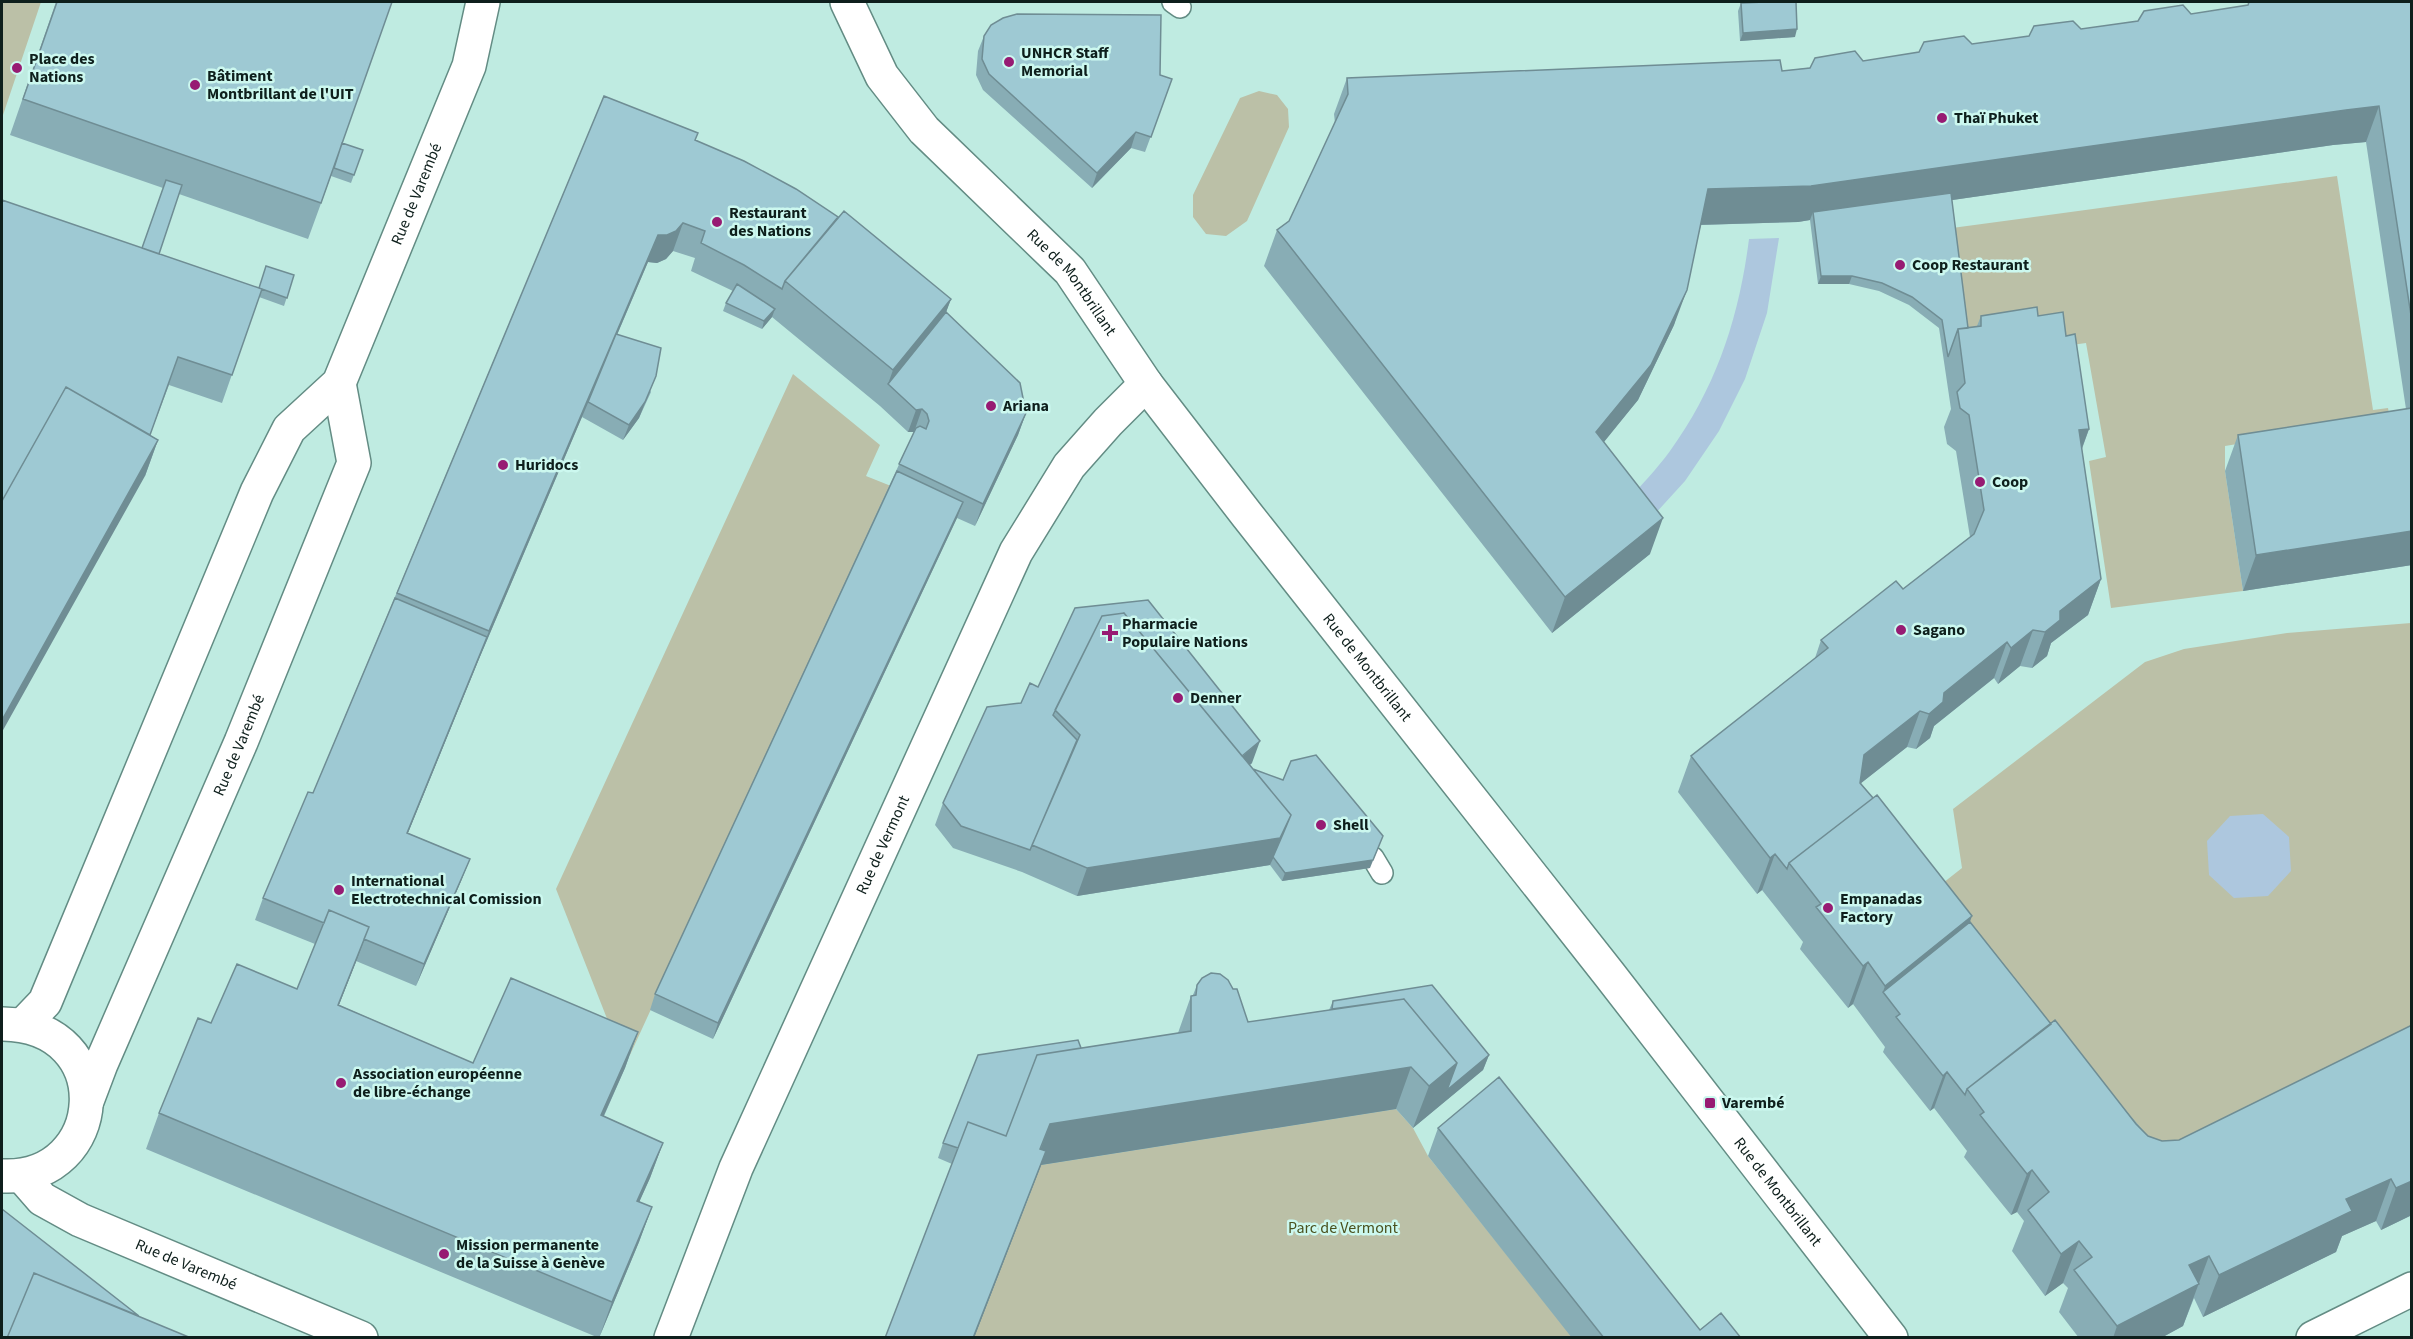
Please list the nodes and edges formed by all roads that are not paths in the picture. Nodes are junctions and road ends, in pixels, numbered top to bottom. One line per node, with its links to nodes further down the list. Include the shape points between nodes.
1 (483, 2): 3 (street, Rue de Varembé, via 468,66)
2 (847, 2): 4 (street, Rue de Montbrillant, via 882,76 905,107 1070,271)
3 (339, 383): 5 (street, Rue de Varembé, via 289,429 258,492 45,1002); 6 (street, Rue de Varembé, via 354,463 241,742)
4 (1146, 384): 10 (street, Rue de Vermont, via 1069,466 1016,552 736,1168); 11 (street, Rue de Montbrillant)
5 (12, 1024): 6 (street, via 44,1032 63,1044 76,1060)
6 (87, 1101): 7 (street, Rue de Varembé, via 74,1141 60,1158 43,1169)
7 (12, 1176): 9 (street, Rue de Varembé, via 80,1220)
8 (2412, 1289): 12 (street)
9 (361, 1338)
10 (671, 1338)
11 (1891, 1338)
12 (2313, 1338)

